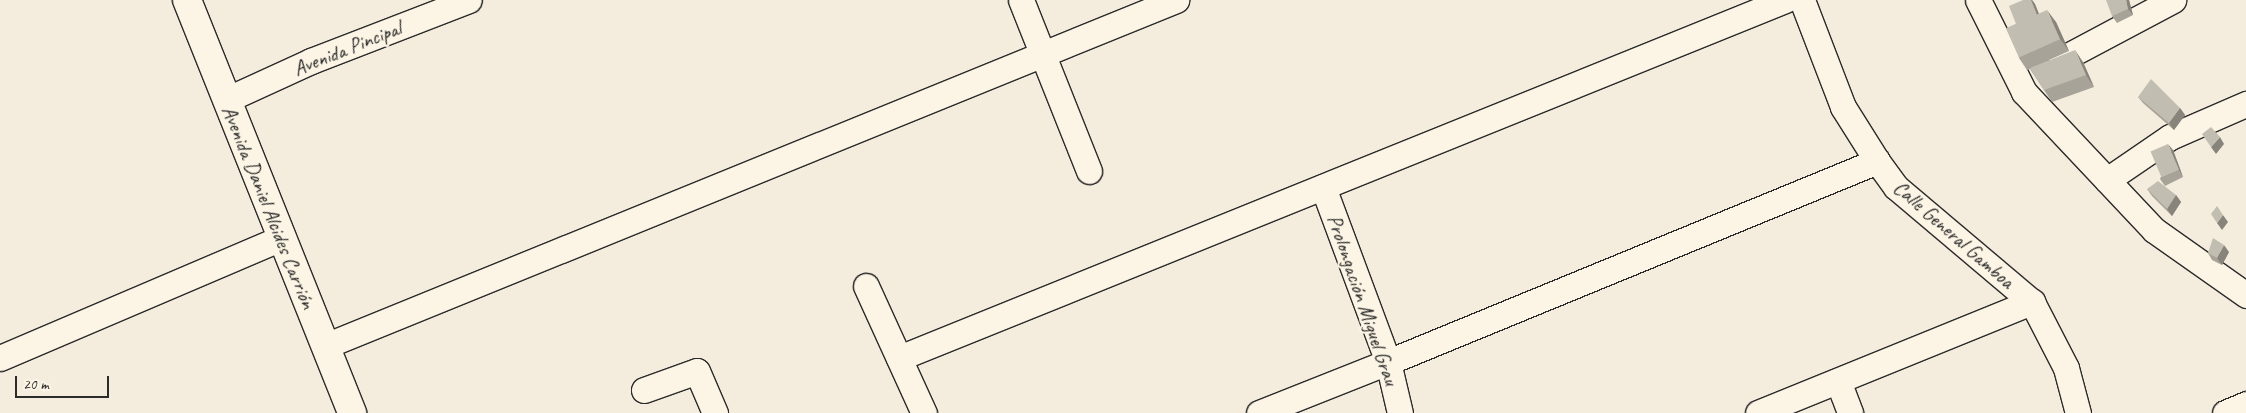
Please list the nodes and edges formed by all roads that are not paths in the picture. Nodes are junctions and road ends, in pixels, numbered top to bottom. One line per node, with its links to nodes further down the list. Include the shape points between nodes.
1 (187, 0): 11 (street, Avenida Daniel Alcides Carrión)
2 (469, 0): 11 (street, Avenida Pincipal, via 311,61)
3 (1021, 0): 9 (street)
4 (1176, 0): 9 (street)
5 (1785, 0): 16 (street)
6 (1802, 0): 13 (street, Calle General Gamboa, via 1843,107)
7 (1978, 0): 10 (street)
8 (2173, 0): 10 (street)
9 (1042, 55): 14 (street); 21 (street)
10 (2019, 82): 15 (street, via 2024,92)
11 (226, 100): 17 (street, Avenida Daniel Alcides Carrión)
12 (2246, 104): 15 (street, via 2170,138)
13 (1876, 161): 20 (street, Calle General Gamboa, via 1896,187); 24 (street)
14 (1089, 171)
15 (2107, 180): 19 (street, via 2154,230)
16 (1323, 187): 23 (street); 24 (street, Prolongación Miguel Grau)
17 (282, 238): 21 (street, Avenida Daniel Alcides Carrión); 22 (street)
18 (866, 286): 23 (street)
19 (2246, 295)
20 (2032, 302): 25 (street); 35 (street, Calle General Gamboa, via 2066,368)
21 (325, 346): 28 (street, Avenida Daniel Alcides Carrión)
22 (0, 358)
23 (899, 358): 30 (street)
24 (1388, 362): 31 (street); 32 (street, Prolongación Miguel Grau)
25 (1838, 380): 33 (street); 34 (street)
26 (644, 390): 29 (street, via 697,371)
27 (2246, 404): 36 (street)
28 (352, 413)
29 (715, 413)
30 (924, 413)
31 (1259, 413)
32 (1400, 413)
33 (1758, 413)
34 (1850, 413)
35 (2078, 413)
36 (2225, 413)

